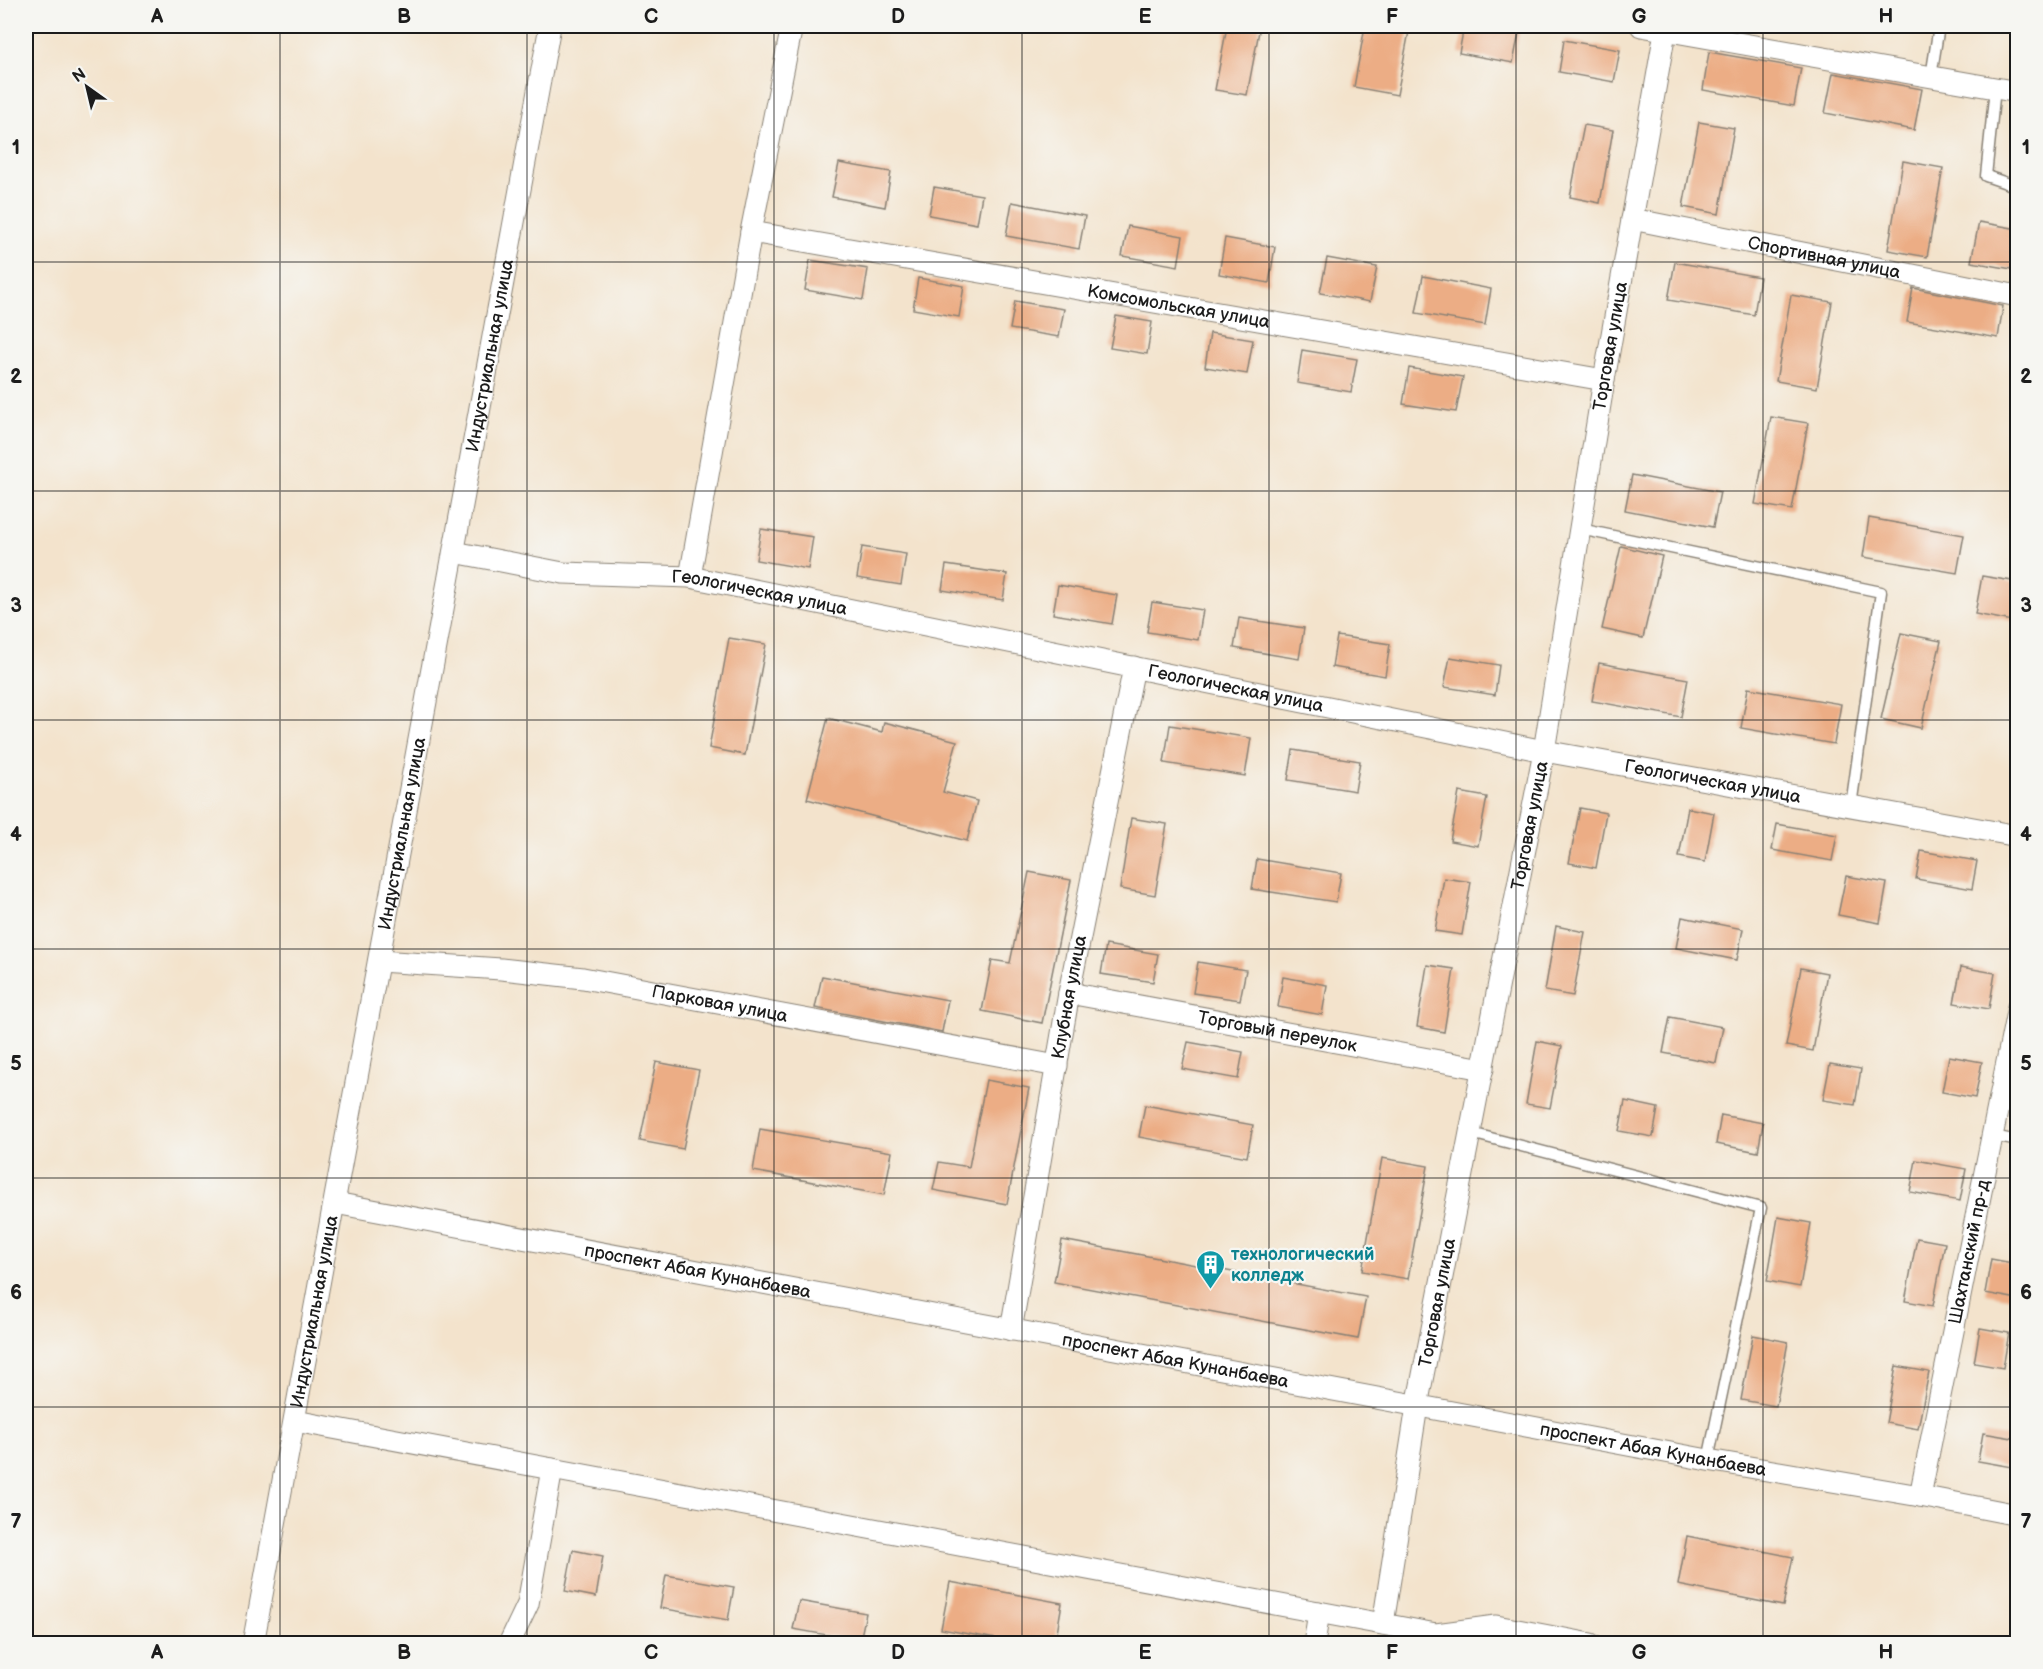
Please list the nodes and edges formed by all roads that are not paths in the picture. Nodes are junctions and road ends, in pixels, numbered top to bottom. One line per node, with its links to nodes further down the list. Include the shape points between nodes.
1 (550, 26): 15 (street, Индустриальная улица)
2 (792, 26): 11 (street)
3 (1641, 26): 5 (street)
4 (1939, 26): 6 (lane)
5 (1665, 28): 6 (street); 10 (street, Торговая улица)
6 (1931, 77): 7 (street)
7 (1995, 88): 8 (street); 9 (lane, via 1986,176)
8 (2018, 92)
9 (2018, 187)
10 (1632, 219): 12 (street, Спортивная улица); 13 (street, Торговая улица)
11 (751, 232): 13 (street, Комсомольская улица); 16 (street)
12 (2018, 296)
13 (1604, 380): 14 (street, Торговая улица)
14 (1580, 529): 18 (street, Торговая улица); 19 (lane, via 1881,591)
15 (454, 552): 16 (street, Геологическая улица, via 563,573); 21 (street, Индустриальная улица)
16 (690, 577): 17 (street, Геологическая улица)
17 (1134, 668): 18 (street, Геологическая улица); 22 (street, Клубная улица)
18 (1544, 751): 19 (street, Геологическая улица); 25 (street, Торговая улица)
19 (1851, 806): 20 (street, Геологическая улица)
20 (2018, 836)
21 (379, 961): 24 (street, Парковая улица, via 583,978); 29 (street, Индустриальная улица)
22 (1069, 993): 24 (street, Клубная улица); 25 (street, Торговый переулок)
23 (2018, 1007): 27 (street, Шахтанский пр-д)
24 (1057, 1066): 30 (street, Клубная улица)
25 (1484, 1069): 26 (street, Торговая улица)
26 (1471, 1133): 31 (street, Торговая улица); 33 (lane, via 1761,1208)
27 (1993, 1136): 28 (lane); 35 (street, Шахтанский пр-д)
28 (2018, 1141)
29 (335, 1203): 30 (street, проспект Абая Кунанбаева); 32 (street, Индустриальная улица)
30 (1011, 1330): 31 (street, проспект Абая Кунанбаева)
31 (1418, 1406): 33 (street, проспект Абая Кунанбаева); 38 (street, Торговая улица)
32 (295, 1421): 34 (street); 40 (street, Индустриальная улица)
33 (1708, 1460): 35 (street, проспект Абая Кунанбаева)
34 (552, 1469): 37 (street); 41 (street, via 528,1604)
35 (1920, 1496): 36 (street, проспект Абая Кунанбаева)
36 (2018, 1515)
37 (1319, 1612): 38 (street); 42 (street)
38 (1383, 1624): 39 (street)
39 (1435, 1639): 43 (street, via 1496,1626)
40 (254, 1644)
41 (509, 1644)
42 (1314, 1644)
43 (1591, 1644)

